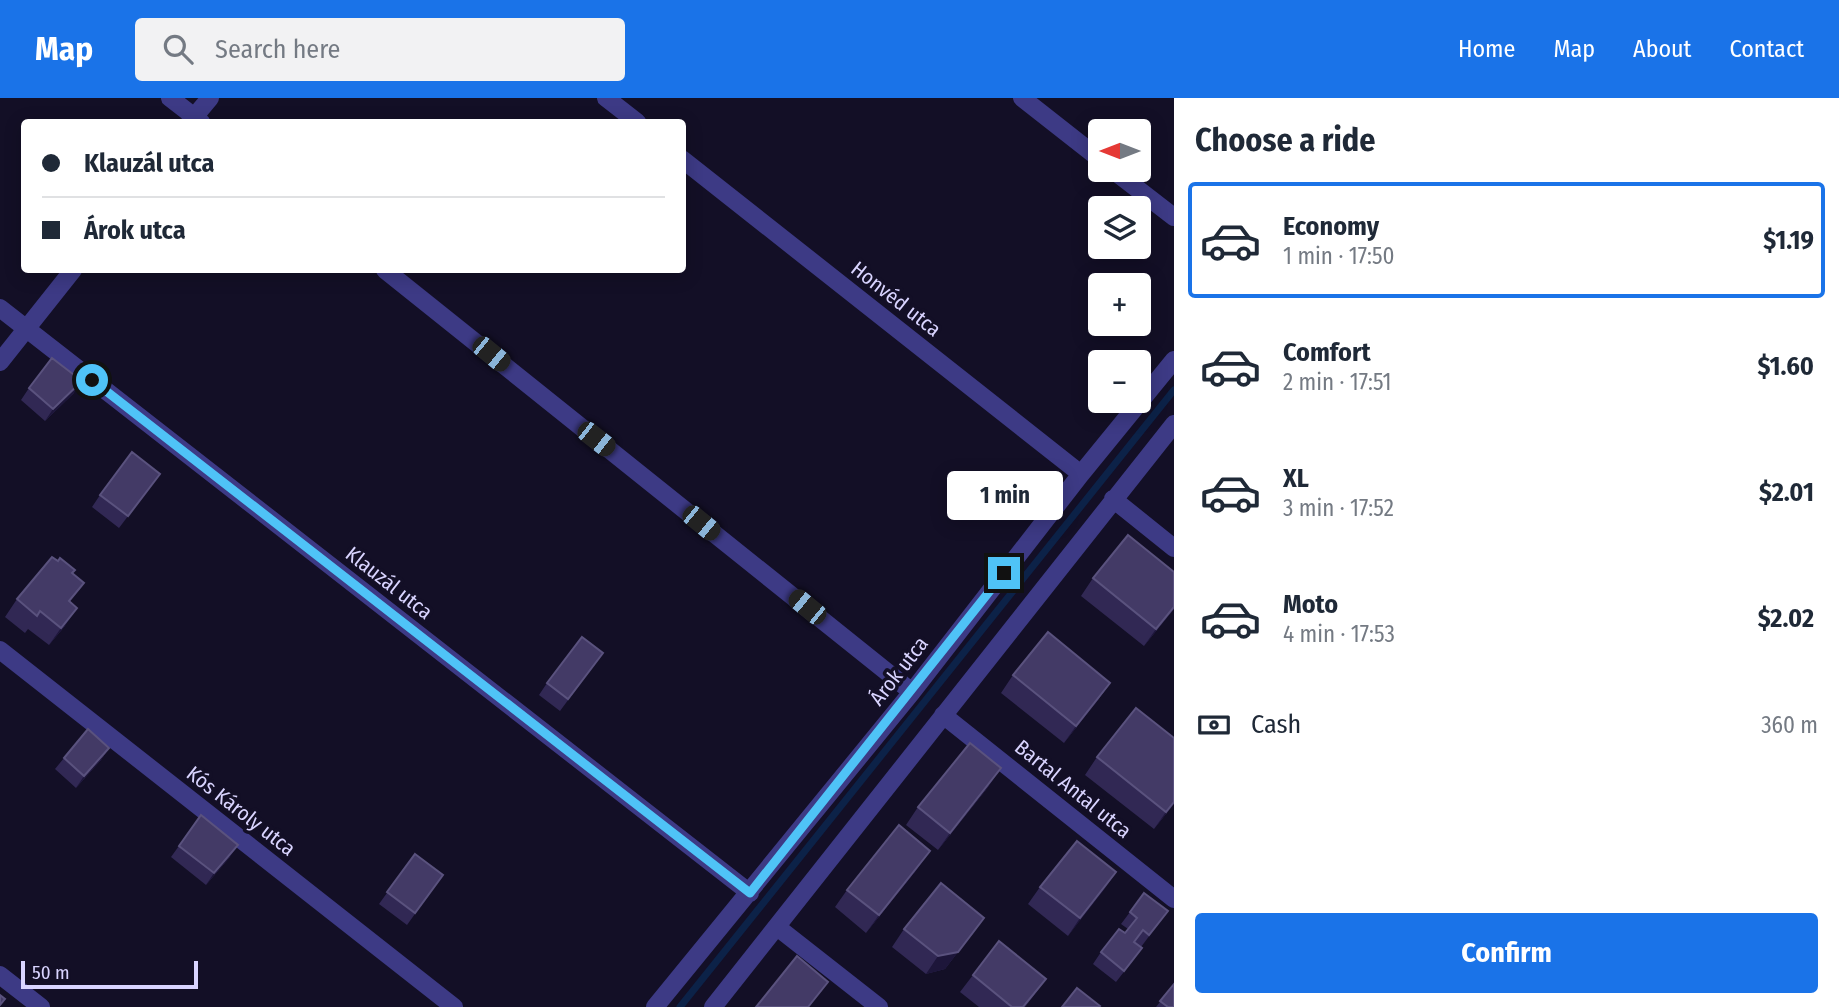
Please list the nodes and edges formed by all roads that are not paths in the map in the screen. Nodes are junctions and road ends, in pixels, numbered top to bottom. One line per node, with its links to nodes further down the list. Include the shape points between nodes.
1 (170, 98): 5 (street)
2 (210, 98): 6 (street)
3 (606, 98): 7 (street)
4 (1021, 98): 8 (street)
5 (193, 119)
6 (196, 119)
7 (632, 119)
8 (1088, 150)
9 (686, 162): 19 (street, Honvéd utca)
10 (1129, 182): 11 (street)
11 (1174, 217)
12 (71, 273): 15 (street)
13 (389, 273): 23 (street)
14 (0, 308): 15 (street, Klauzál utca)
15 (26, 329): 17 (street); 25 (street, Klauzál utca)
16 (1174, 360): 19 (street, Árok utca)
17 (0, 362)
18 (1174, 424): 20 (street)
19 (1081, 474): 23 (street, Árok utca)
20 (1113, 499): 21 (street); 24 (street)
21 (1174, 548)
22 (0, 650): 30 (street, Kós Károly utca)
23 (912, 692): 25 (street, Árok utca)
24 (943, 715): 26 (street, Bartal Antal utca); 27 (street)
25 (750, 893): 31 (street, Árok utca)
26 (1174, 899)
27 (777, 927): 32 (street); 33 (street)
28 (0, 975): 29 (street)
29 (41, 1007)
30 (454, 1007)
31 (655, 1007)
32 (713, 1007)
33 (879, 1007)

